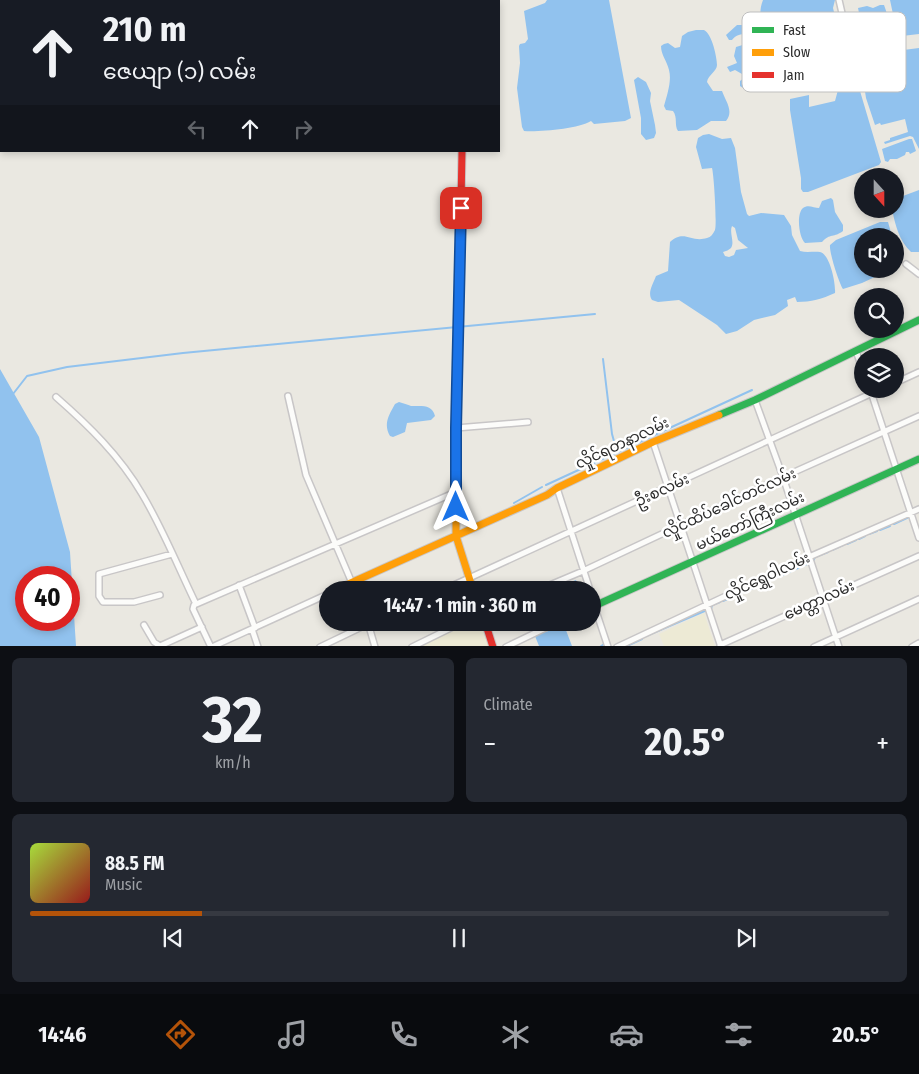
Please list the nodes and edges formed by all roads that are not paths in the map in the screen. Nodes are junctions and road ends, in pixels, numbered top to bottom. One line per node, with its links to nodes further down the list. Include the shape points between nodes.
1 (462, 152): 16 (street)
2 (906, 264): 3 (street)
3 (919, 274)
4 (919, 320): 5 (street, လှိုင်ရတနာလမ်း)
5 (862, 348)
6 (854, 352): 13 (street, လှိုင်ရတနာလမ်း)
7 (919, 372): 8 (street)
8 (904, 379)
9 (288, 396): 33 (street, via 306,475)
10 (56, 397): 34 (street, via 86,424 127,471)
11 (856, 398): 18 (street, ဦးစလမ်း)
12 (873, 398): 17 (street)
13 (755, 400): 18 (street); 19 (street, လှိုင်ရတနာလမ်း)
14 (919, 416): 17 (street, လှိုင်ထိပ်ခေါင်တင်လမ်း)
15 (528, 422): 16 (street)
16 (456, 428): 25 (street)
17 (883, 432): 21 (street); 22 (street, လှိုင်ထိပ်ခေါင်တင်လမ်း)
18 (769, 440): 22 (street); 24 (street, ဦးစလမ်း)
19 (653, 442): 23 (street, လှိုင်ရတနာလမ်း); 24 (street)
20 (919, 460): 21 (street, မယ်တော်ကြီးလမ်း)
21 (897, 470): 27 (street); 28 (street, မယ်တော်ကြီးလမ်း)
22 (783, 477): 28 (street); 29 (street, လှိုင်ထိပ်ခေါင်တင်လမ်း)
23 (557, 488): 30 (street); 31 (street, လှိုင်ရတနာလမ်း)
24 (668, 488): 29 (street); 30 (street, ဦးစလမ်း)
25 (456, 492): 31 (street); 33 (street)
26 (919, 508): 27 (street, လှိုင်ရွှေဝါလမ်း)
27 (910, 512): 32 (street); 36 (street, လှိုင်ရွှေဝါလမ်း)
28 (795, 515): 36 (street); 37 (street, မယ်တော်ကြီးလမ်း)
29 (680, 526): 37 (street); 38 (street, လှိုင်ထိပ်ခေါင်တင်လမ်း)
30 (570, 532): 38 (street); 39 (street, ဦးစလမ်း)
31 (456, 536): 39 (street); 41 (street, လှိုင်ရတနာလမ်း)
32 (919, 538)
33 (336, 543): 40 (street); 46 (street)
34 (172, 554): 47 (street, via 99,574 99,596 103,602 134,602); 52 (street)
35 (919, 556): 49 (street, မေတ္တာလမ်း)
36 (810, 560): 49 (street); 53 (street, လှိုင်ရွှေဝါလမ်း)
37 (692, 563): 51 (street, မယ်တော်ကြီးလမ်း); 53 (street)
38 (583, 571): 44 (street, လှိုင်ထိပ်ခေါင်တင်လမ်း); 45 (street)
39 (469, 578): 42 (street, ဦးစလမ်း); 43 (street)
40 (352, 581)
41 (354, 581)
42 (462, 581)
43 (470, 581)
44 (559, 581)
45 (587, 581)
46 (239, 585): 52 (street); 57 (street)
47 (160, 595)
48 (319, 598): 57 (street)
49 (823, 598): 63 (street); 74 (street, မေတ္တာလမ်း)
50 (919, 599): 63 (street)
51 (601, 601)
52 (196, 604): 56 (street, via 193,609)
53 (708, 607): 73 (street, လှိုင်ရွှေဝါလမ်း); 74 (street)
54 (144, 625): 56 (street, via 160,646)
55 (601, 626): 72 (street)
56 (202, 627): 65 (street)
57 (253, 629): 65 (street); 66 (street)
58 (352, 631): 67 (street)
59 (371, 631): 68 (street)
60 (444, 631): 69 (street)
61 (488, 631): 70 (street)
62 (538, 631): 71 (street)
63 (836, 637): 75 (street); 76 (street)
64 (919, 643): 77 (street)
65 (212, 646)
66 (258, 646)
67 (320, 646)
68 (375, 646)
69 (412, 646)
70 (493, 646)
71 (506, 646)
72 (608, 646)
73 (617, 646)
74 (720, 646)
75 (814, 646)
76 (840, 646)
77 (912, 646)

